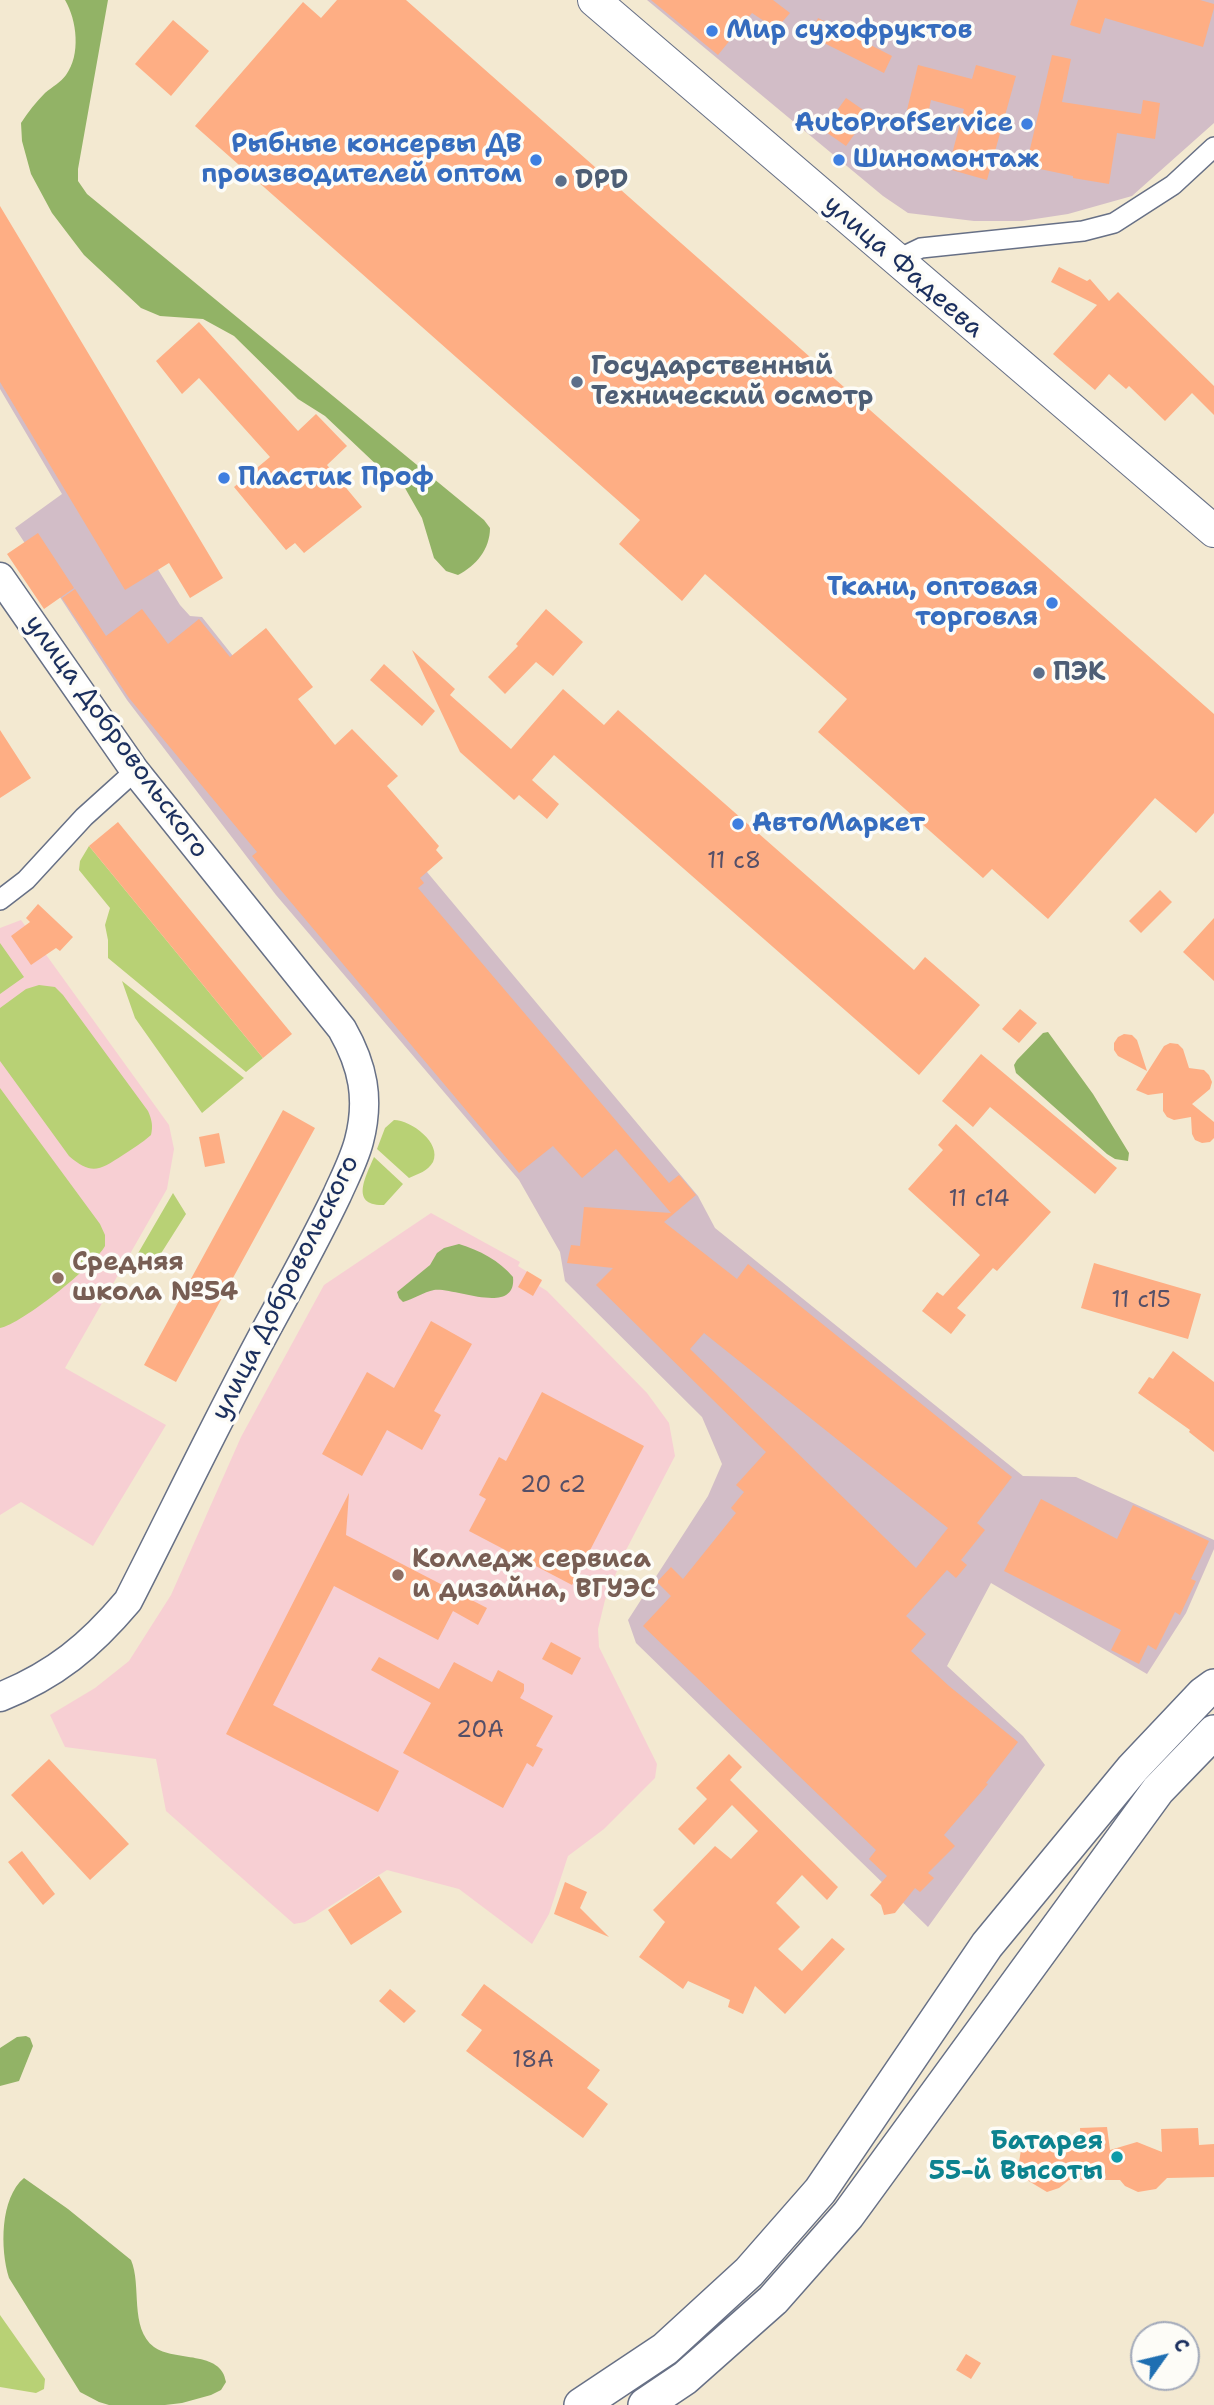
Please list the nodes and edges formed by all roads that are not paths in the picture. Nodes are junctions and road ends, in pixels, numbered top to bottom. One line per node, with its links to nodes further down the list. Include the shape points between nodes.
1 (594, 0): 3 (main road, улица Фадеева)
2 (1214, 147): 3 (street, via 1173,185 1114,223 1083,231 921,248)
3 (895, 260): 4 (main road, улица Фадеева)
4 (1214, 531)
5 (0, 577): 6 (main road, улица Добровольского)
6 (135, 771): 7 (street, via 84,817 26,880); 9 (main road, улица Добровольского, via 342,1030 361,1070 362,1124 351,1165 309,1254 272,1317 128,1601 69,1659 24,1688)
7 (0, 900)
8 (1214, 1686): 11 (highway, via 1133,1768 987,1945 820,2191 749,2272 665,2349)
9 (0, 1697)
10 (1214, 1732): 12 (highway, via 1158,1790 848,2215 774,2300 685,2378)
11 (581, 2405)
12 (645, 2405)

